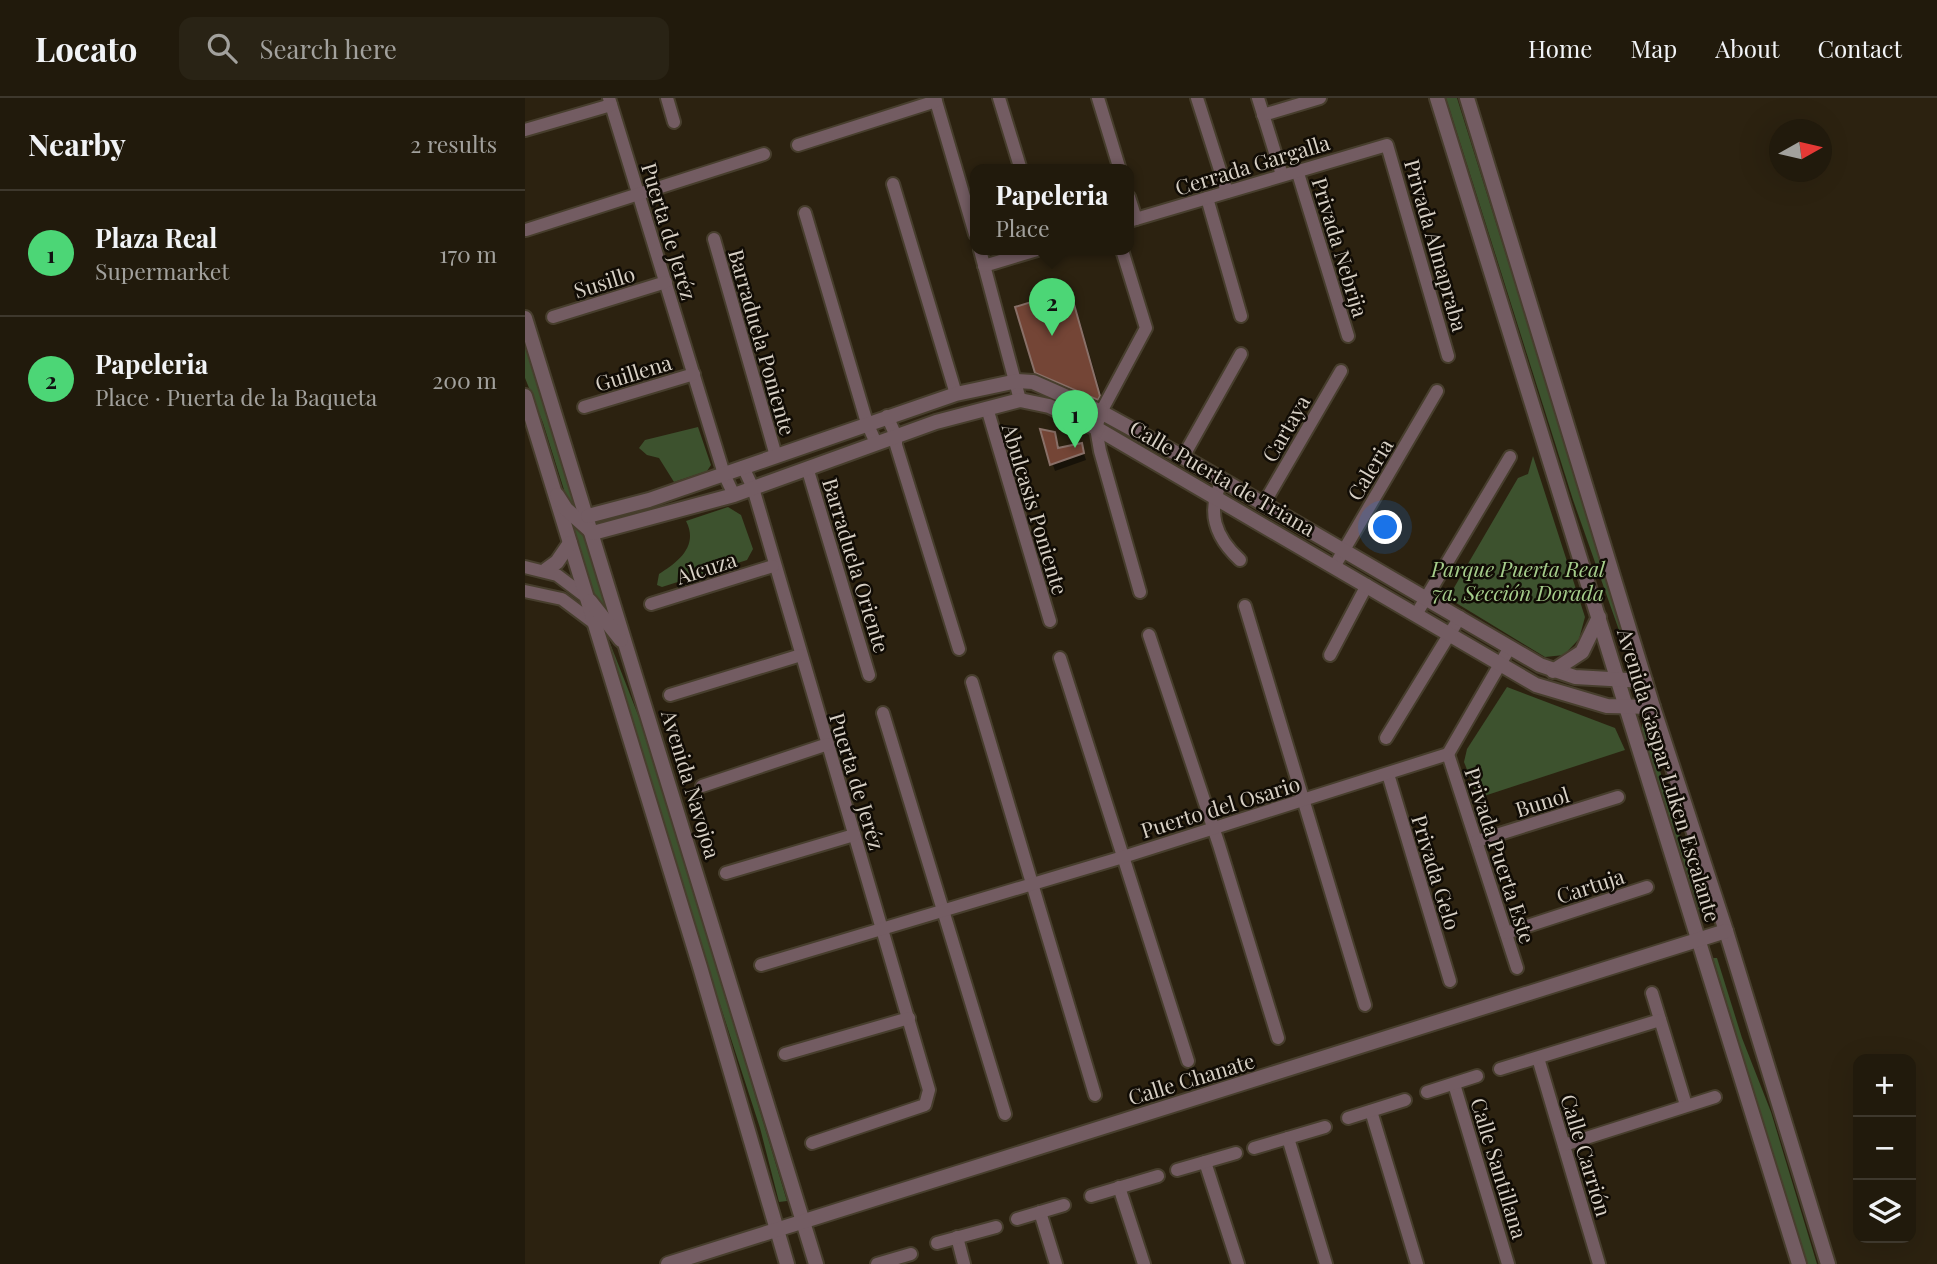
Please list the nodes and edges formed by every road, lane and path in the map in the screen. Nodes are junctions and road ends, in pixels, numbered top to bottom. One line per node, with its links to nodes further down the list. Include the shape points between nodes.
1 (667, 98): 12 (street)
2 (999, 98): 17 (street)
3 (1098, 98): 18 (street)
4 (1196, 98): 22 (street)
5 (1258, 98): 11 (street)
6 (1320, 98): 11 (street)
7 (1437, 98): 88 (street, Avenida Gaspar Luken Escalante)
8 (1467, 98): 103 (street, Avenida Gaspar Luken Escalante)
9 (936, 100): 14 (street); 26 (street)
10 (610, 102): 13 (street); 23 (street, Puerta de Jeréz)
11 (1263, 115): 20 (street)
12 (674, 122)
13 (525, 130)
14 (798, 145)
15 (1387, 145): 19 (street, Cerrada Gargalla); 40 (street, Privada Almapraba)
16 (764, 154): 23 (street)
17 (1019, 164)
18 (1118, 164)
19 (1297, 170): 20 (street, Cerrada Gargalla); 38 (street, Privada Nebrija)
20 (1282, 175): 22 (street, Cerrada Gargalla)
21 (894, 184): 45 (street)
22 (1227, 192): 24 (street, Cerrada Gargalla)
23 (639, 195): 28 (street); 34 (street, Puerta de Jeréz)
24 (1207, 198): 27 (street, Cerrada Gargalla); 35 (street)
25 (805, 213): 52 (street)
26 (970, 217)
27 (1134, 219)
28 (526, 230)
29 (714, 239): 56 (street, Barraduela Poniente)
30 (981, 255): 33 (street)
31 (1020, 255): 33 (street)
32 (1124, 255): 50 (street, via 1146,328)
33 (984, 266): 43 (street)
34 (666, 282): 36 (street, Susillo); 42 (street, Puerta de Jeréz)
35 (1241, 316)
36 (553, 317)
37 (525, 318): 69 (street, Avenida Navojoa)
38 (1348, 335)
39 (1241, 354): 57 (street)
40 (1448, 356)
41 (1341, 371): 68 (street, Cartaya)
42 (694, 374): 48 (street, Guillena); 61 (street, Puerta de Jeréz)
43 (1017, 381): 45 (street, Calle Puerta de Triana); 47 (street); 50 (street, Calle Puerta de Triana, via 1047,386)
44 (1437, 391): 73 (street, Caleria)
45 (956, 394): 51 (street, Calle Puerta de Triana)
46 (525, 396): 64 (street)
47 (1020, 400): 49 (street, Calle Puerta de Triana); 53 (street, Calle Puerta de Triana, via 1049,406)
48 (584, 407)
49 (987, 408): 54 (street, Calle Puerta de Triana); 89 (street, Abulcasis Poniente)
50 (1101, 412): 53 (street); 57 (street, Calle Puerta de Triana)
51 (887, 416): 52 (street, Calle Puerta de Triana); 54 (street)
52 (867, 423): 55 (street); 56 (street, Calle Puerta de Triana)
53 (1096, 428): 66 (street, Calle Puerta de Triana); 81 (street)
54 (896, 436): 55 (street, Calle Puerta de Triana); 95 (street)
55 (876, 443): 60 (street, Calle Puerta de Triana)
56 (776, 456): 59 (street, Calle Puerta de Triana)
57 (1183, 457): 62 (street, Calle Puerta de Triana)
58 (1510, 457): 83 (street)
59 (743, 467): 61 (street, Calle Puerta de Triana); 63 (street, Puerta de Jeréz)
60 (810, 467): 63 (street, Calle Puerta de Triana); 101 (street, Barraduela Oriente)
61 (724, 474): 65 (street, Puerta de Jeréz); 67 (street, Calle Puerta de Triana)
62 (1222, 481): 66 (street); 68 (street, Calle Puerta de Triana)
63 (753, 488): 65 (street, Calle Puerta de Triana); 75 (street, Puerta de Jeréz)
64 (557, 495): 71 (street); 72 (street)
65 (734, 495): 70 (street, Calle Puerta de Triana)
66 (1215, 496): 74 (street, via 1212,511 1218,534); 76 (street, Calle Puerta de Triana)
67 (649, 500): 69 (street, Calle Puerta de Triana); 70 (street)
68 (1263, 505): 73 (street, Calle Puerta de Triana)
69 (588, 516): 71 (street, Avenida Navojoa)
70 (654, 517): 71 (street, Calle Puerta de Triana)
71 (593, 533): 93 (street, Avenida Navojoa)
72 (570, 543): 78 (street, via 557,562); 82 (street)
73 (1343, 551): 76 (street, Caleria); 83 (street, Calle Puerta de Triana)
74 (1240, 560)
75 (773, 566): 84 (street, Alcuza); 96 (street, Puerta de Jeréz)
76 (1334, 567): 79 (street, Calle Puerta de Triana)
77 (525, 568): 78 (street)
78 (543, 569): 80 (street); 82 (street)
79 (1367, 585): 86 (street, Calle Puerta de Triana); 97 (street)
80 (531, 591): 90 (street, via 562,599)
81 (1140, 592)
82 (586, 597): 90 (street); 93 (street)
83 (1426, 598): 86 (street); 87 (street, Calle Puerta de Triana)
84 (652, 604)
85 (1245, 606): 117 (street)
86 (1417, 613): 91 (street, Calle Puerta de Triana)
87 (1460, 617): 91 (street); 94 (street, Calle Puerta de Triana)
88 (1599, 617): 100 (street, via 1582,652); 105 (street, Avenida Gaspar Luken Escalante)
89 (1050, 621)
90 (594, 623): 168 (street)
91 (1451, 633): 99 (street, Calle Puerta de Triana); 111 (street)
92 (1149, 635): 118 (street)
93 (627, 646): 166 (street, Avenida Navojoa)
94 (1510, 646): 99 (street); 100 (street, Calle Puerta de Triana)
95 (959, 649)
96 (800, 655): 106 (street); 112 (street, Puerta de Jeréz)
97 (1330, 655)
98 (1060, 658): 121 (street)
99 (1500, 664): 107 (street, Calle Puerta de Triana, via 1536,685); 113 (street)
100 (1553, 671): 102 (street, Calle Puerta de Triana)
101 (869, 675)
102 (1575, 677): 105 (street, Calle Puerta de Triana); 107 (street)
103 (1645, 681): 105 (street, Calle Puerta de Triana); 108 (street, Avenida Gaspar Luken Escalante)
104 (972, 682): 123 (street)
105 (1620, 682): 109 (street, Avenida Gaspar Luken Escalante)
106 (670, 695)
107 (1572, 698): 109 (street, Calle Puerta de Triana)
108 (1653, 707): 109 (street, Calle Puerta de Triana); 127 (street, Avenida Gaspar Luken Escalante)
109 (1627, 708): 129 (street, Avenida Gaspar Luken Escalante)
110 (883, 713): 125 (street)
111 (1385, 738)
112 (828, 744): 115 (street); 119 (street, Puerta de Jeréz)
113 (1448, 754): 114 (street, Puerto del Osario); 120 (street, Privada Puerta Este)
114 (1388, 774): 117 (street, Puerto del Osario); 132 (street, Privada Gelo)
115 (702, 786)
116 (1618, 797): 120 (street, Bunol)
117 (1302, 801): 118 (street, Puerto del Osario); 134 (street)
118 (1213, 828): 121 (street, Puerto del Osario); 137 (street)
119 (854, 835): 122 (street); 126 (street, Puerta de Jeréz)
120 (1477, 841): 128 (street, Privada Puerta Este)
121 (1123, 857): 123 (street, Puerto del Osario); 140 (street)
122 (726, 873)
123 (1032, 884): 125 (street, Puerto del Osario); 145 (street)
124 (1647, 887): 128 (street, Cartuja)
125 (941, 910): 126 (street, Puerto del Osario); 150 (street)
126 (883, 927): 130 (street, Puerto del Osario); 135 (street, Puerta de Jeréz)
127 (1726, 931): 129 (street, Calle Chanate); 185 (street, Avenida Gaspar Luken Escalante)
128 (1506, 933): 131 (street, Privada Puerta Este)
129 (1699, 940): 166 (street, Calle Chanate); 184 (street, Avenida Gaspar Luken Escalante)
130 (761, 965)
131 (1517, 968)
132 (1450, 981)
133 (1652, 993): 136 (street)
134 (1365, 1005)
135 (909, 1018): 138 (street); 154 (street, Puerta de Jeréz, via 929,1090 925,1105)
136 (1660, 1020): 139 (street); 148 (street)
137 (1277, 1038)
138 (785, 1054)
139 (1538, 1058): 141 (street); 155 (street, Calle Carrión)
140 (1188, 1061)
141 (1500, 1069)
142 (1477, 1076): 143 (street)
143 (1454, 1084): 144 (street); 182 (street, Calle Santillana)
144 (1427, 1092)
145 (1095, 1095)
146 (1716, 1097): 148 (street)
147 (1405, 1100): 149 (street)
148 (1686, 1105): 155 (street)
149 (1371, 1111): 151 (street); 181 (street)
150 (1006, 1114)
151 (1348, 1118)
152 (1325, 1127): 153 (street)
153 (1288, 1138): 156 (street); 180 (street)
154 (812, 1143)
155 (1564, 1145): 183 (street, Calle Carrión)
156 (1254, 1148)
157 (1236, 1153): 158 (street)
158 (1205, 1162): 159 (street); 179 (street)
159 (1177, 1170)
160 (1158, 1176): 161 (street)
161 (1119, 1187): 162 (street); 178 (street)
162 (1091, 1196)
163 (1064, 1205): 164 (street)
164 (1040, 1212): 165 (street); 177 (street)
165 (1017, 1219)
166 (803, 1221): 168 (street, Calle Chanate); 174 (street, Avenida Navojoa)
167 (996, 1227): 169 (street)
168 (776, 1229): 172 (street, Calle Chanate); 173 (street)
169 (957, 1237): 170 (street); 176 (street)
170 (937, 1243)
171 (911, 1254): 175 (street)
172 (668, 1264)
173 (787, 1264)
174 (816, 1264)
175 (877, 1264)
176 (964, 1264)
177 (1056, 1264)
178 (1144, 1264)
179 (1238, 1264)
180 (1326, 1264)
181 (1417, 1264)
182 (1508, 1264)
183 (1599, 1264)
184 (1799, 1264)
185 (1828, 1264)

